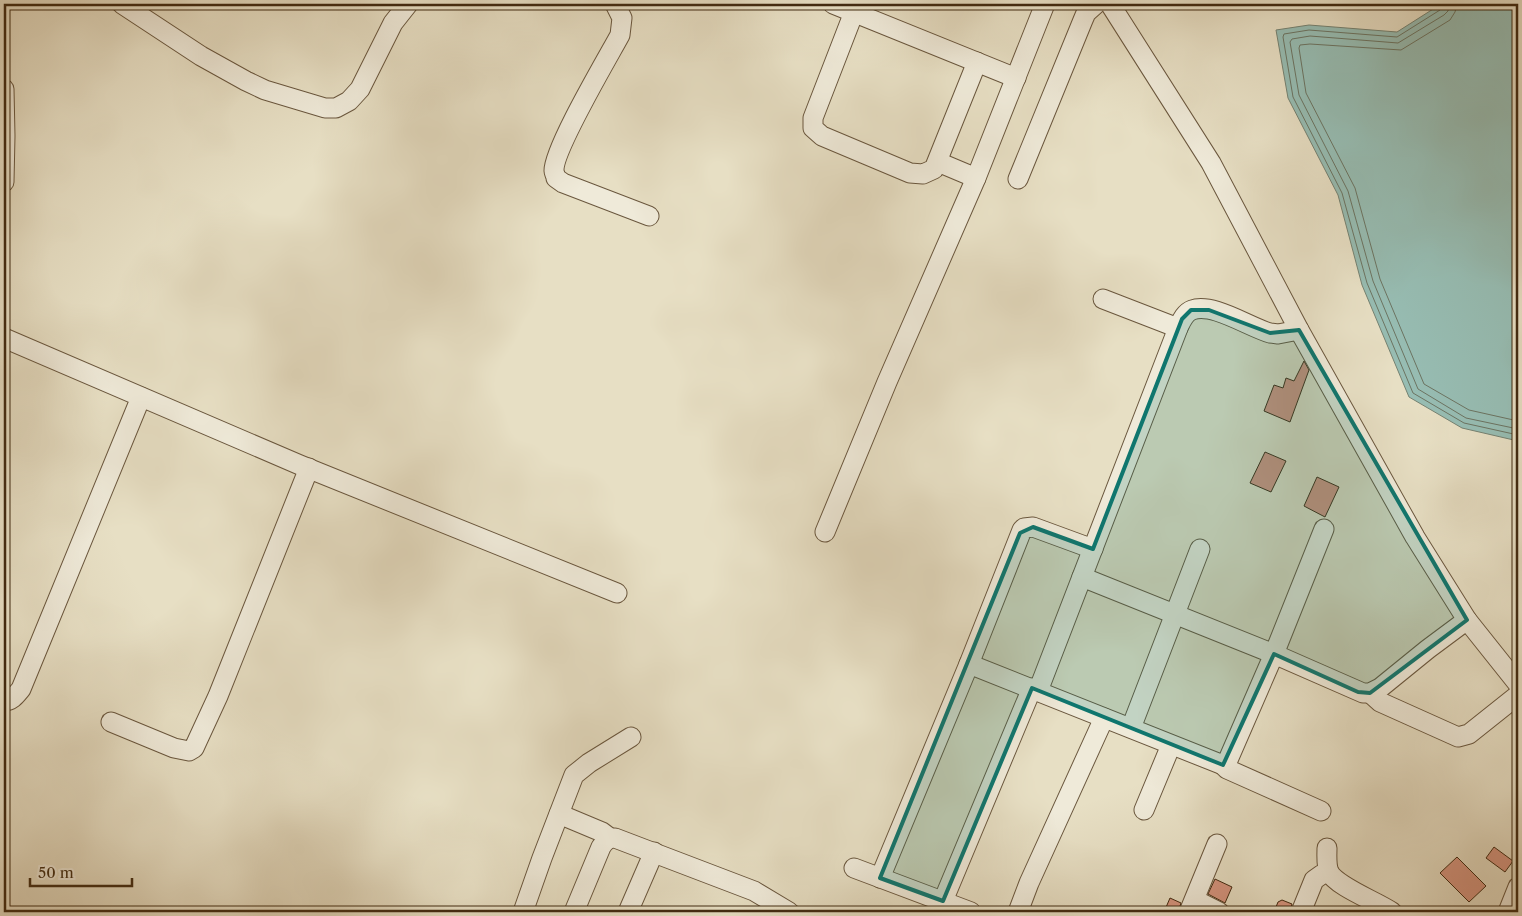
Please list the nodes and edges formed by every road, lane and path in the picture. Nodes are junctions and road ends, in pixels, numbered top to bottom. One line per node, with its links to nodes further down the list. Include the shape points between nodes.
1 (122, 4): 2 (street, via 201,56 246,81 325,108 336,108 350,101 360,89 388,31)
2 (408, 4)
3 (615, 4): 16 (street, via 622,18 620,35 569,130 554,170 556,178 563,183)
4 (833, 4): 8 (street)
5 (1045, 4): 10 (street)
6 (1096, 4): 14 (street, via 1086,13)
7 (1110, 4): 19 (street, via 1211,162)
8 (854, 12): 9 (street); 12 (street, via 812,128 822,136 910,173 928,173)
9 (977, 62): 10 (street); 12 (street)
10 (1016, 78): 13 (street)
11 (4, 89): 15 (street)
12 (938, 162): 13 (street)
13 (976, 178): 24 (street)
14 (1018, 179)
15 (4, 182)
16 (649, 216)
17 (1103, 299): 18 (street)
18 (1178, 328): 19 (street, via 1186,313 1199,309 1221,313 1270,333 1285,334); 25 (street)
19 (1299, 330): 30 (street, via 1415,537)
20 (4, 338): 21 (street)
21 (140, 397): 22 (street); 37 (street, via 21,688 14,697)
22 (309, 468): 28 (street); 39 (street, via 194,748 189,751 174,748)
23 (1324, 529): 31 (street)
24 (825, 532)
25 (1093, 549): 27 (street); 32 (street, via 1033,527 1024,528)
26 (1200, 549): 29 (street)
27 (1082, 577): 29 (street); 34 (street)
28 (617, 593)
29 (1175, 614): 31 (street); 40 (street)
30 (1467, 620): 33 (street); 35 (street)
31 (1274, 654): 35 (street, via 1358,692); 43 (street)
32 (969, 664): 34 (street); 53 (street)
33 (1518, 684)
34 (1035, 690): 38 (street); 55 (street)
35 (1370, 693): 36 (street, via 1380,702 1458,737 1469,734)
36 (1518, 695)
37 (4, 701)
38 (1104, 718): 40 (street); 63 (street)
39 (112, 722)
40 (1131, 728): 42 (street)
41 (631, 737): 46 (street, via 579,770)
42 (1171, 745): 43 (street); 44 (street)
43 (1223, 765): 45 (street)
44 (1144, 810)
45 (1320, 812)
46 (559, 814): 47 (street); 58 (street)
47 (610, 838): 50 (street); 59 (street, via 601,847)
48 (1217, 844): 57 (street)
49 (1327, 848): 52 (street)
50 (654, 852): 60 (street); 61 (street, via 754,891)
51 (854, 868): 53 (street)
52 (1329, 872): 56 (street); 65 (street, via 1314,880)
53 (880, 878): 55 (street)
54 (1518, 887): 67 (street)
55 (943, 902): 62 (street)
56 (1365, 905): 66 (street)
57 (1192, 906): 64 (street)
58 (524, 912)
59 (574, 912)
60 (628, 912)
61 (789, 912)
62 (971, 912)
63 (1018, 912)
64 (1219, 912)
65 (1301, 912)
66 (1392, 912)
67 (1508, 912)

